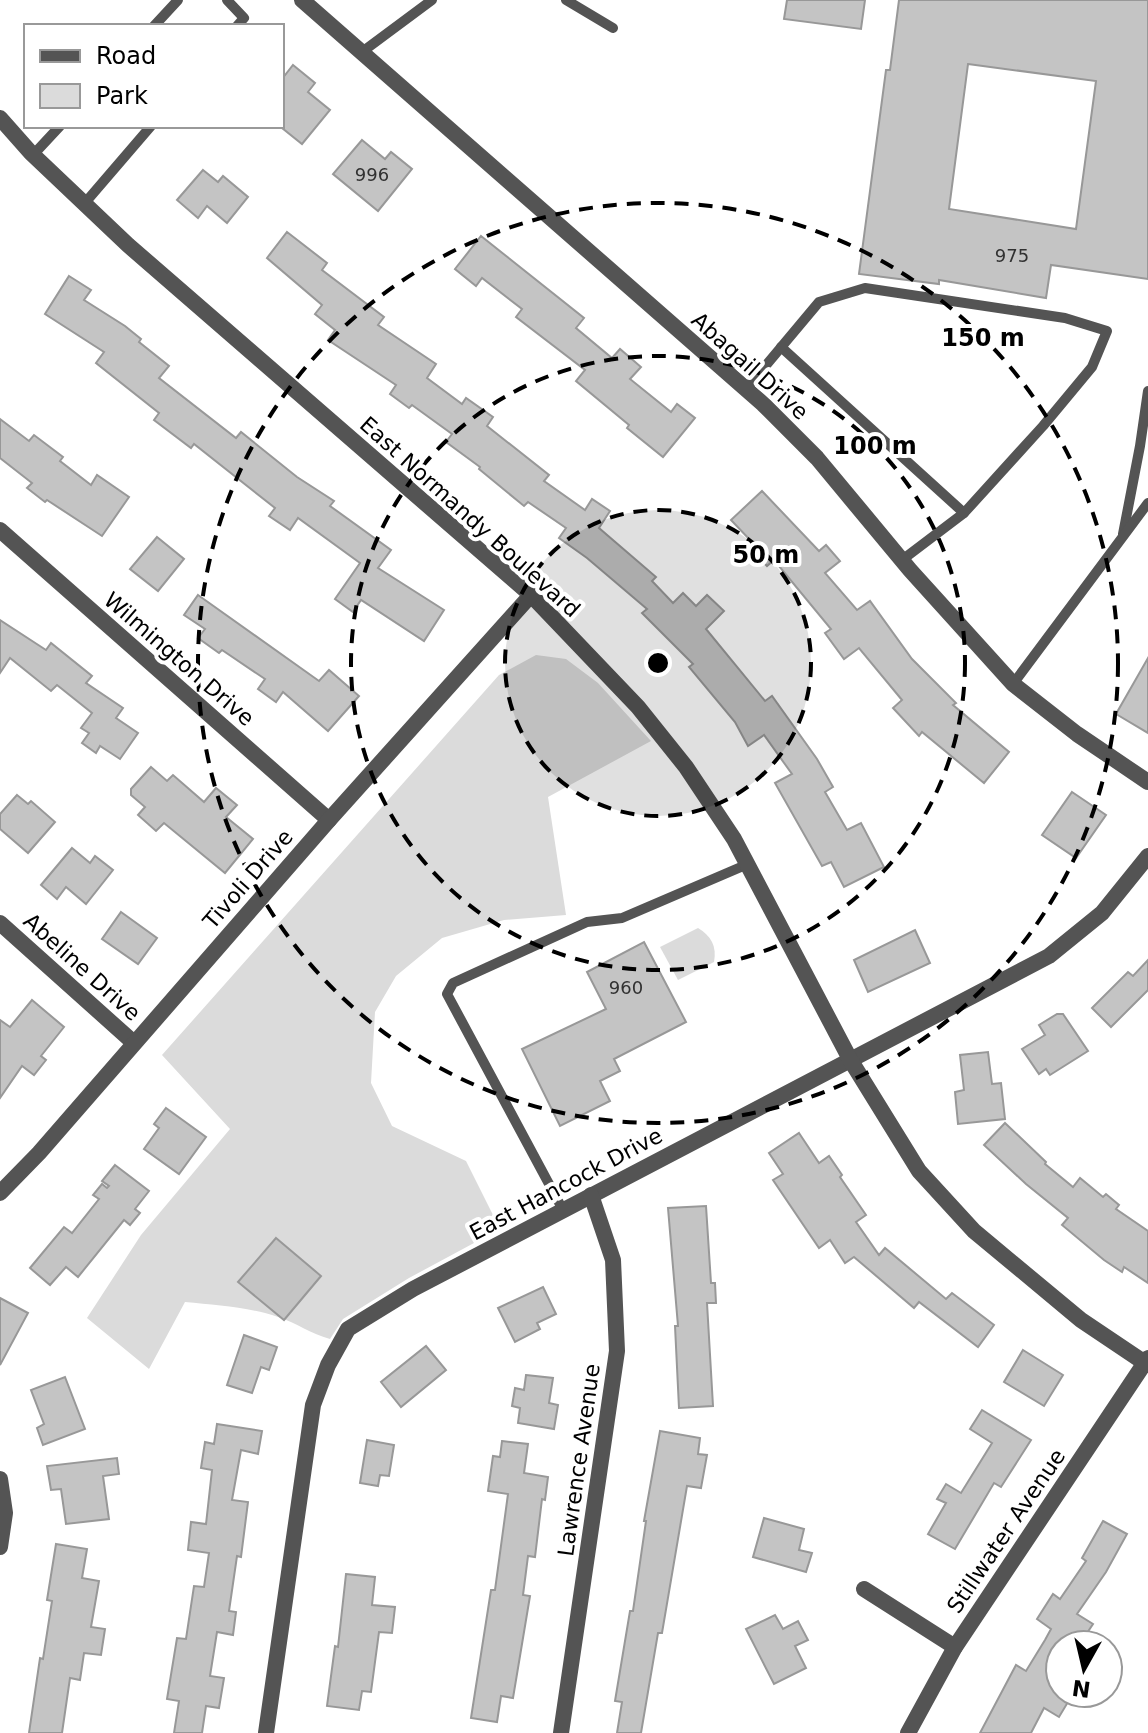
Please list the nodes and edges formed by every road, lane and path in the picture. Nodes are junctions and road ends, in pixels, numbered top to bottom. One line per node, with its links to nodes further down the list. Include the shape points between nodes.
1 (178, 0): 6 (lane)
2 (227, 0): 7 (lane, via 244,18)
3 (302, 0): 9 (street, Abagail Drive)
4 (432, 0): 9 (lane)
5 (566, 0): 8 (lane)
6 (156, 24)
7 (239, 24)
8 (613, 28)
9 (362, 52): 16 (street, Abagail Drive)
10 (0, 118): 13 (street, East Normandy Boulevard)
11 (58, 128): 13 (lane)
12 (149, 128): 14 (lane)
13 (33, 155): 14 (street, East Normandy Boulevard)
14 (84, 204): 23 (street, East Normandy Boulevard)
15 (781, 347): 16 (lane); 19 (lane); 19 (lane, via 819,302 865,288 1065,318 1107,331 1092,367)
16 (746, 389): 22 (street, Abagail Drive, via 817,458)
17 (1148, 391): 21 (lane)
18 (1148, 503): 21 (lane)
19 (964, 513): 22 (lane)
20 (0, 530): 26 (street, Wilmington Drive)
21 (1123, 536): 24 (lane)
22 (902, 560): 24 (street, Abagail Drive)
23 (531, 595): 26 (street, Tivoli Drive); 28 (street, East Normandy Boulevard, via 678,756)
24 (1013, 684): 25 (street, Abagail Drive)
25 (1148, 782)
26 (329, 820): 30 (street, Tivoli Drive)
27 (1148, 856): 31 (street, East Hancock Drive, via 1102,913 1049,956)
28 (748, 864): 31 (street, East Normandy Boulevard); 34 (lane, via 622,918 587,922 448,988)
29 (0, 923): 30 (street, Abeline Drive)
30 (134, 1043): 32 (street, Tivoli Drive)
31 (851, 1061): 33 (street, East Hancock Drive); 35 (street, East Normandy Boulevard, via 919,1171 974,1231 1081,1320)
32 (0, 1193)
33 (591, 1195): 34 (street, East Hancock Drive); 41 (street, Lawrence Avenue, via 613,1260 617,1351)
34 (563, 1210): 40 (street, East Hancock Drive, via 348,1329 334,1353 313,1405)
35 (1147, 1362): 39 (street, Stillwater Avenue)
36 (0, 1479): 37 (street, via 5,1513)
37 (0, 1547)
38 (864, 1589): 39 (street)
39 (955, 1647): 42 (street, Stillwater Avenue)
40 (266, 1733)
41 (561, 1733)
42 (908, 1733)

